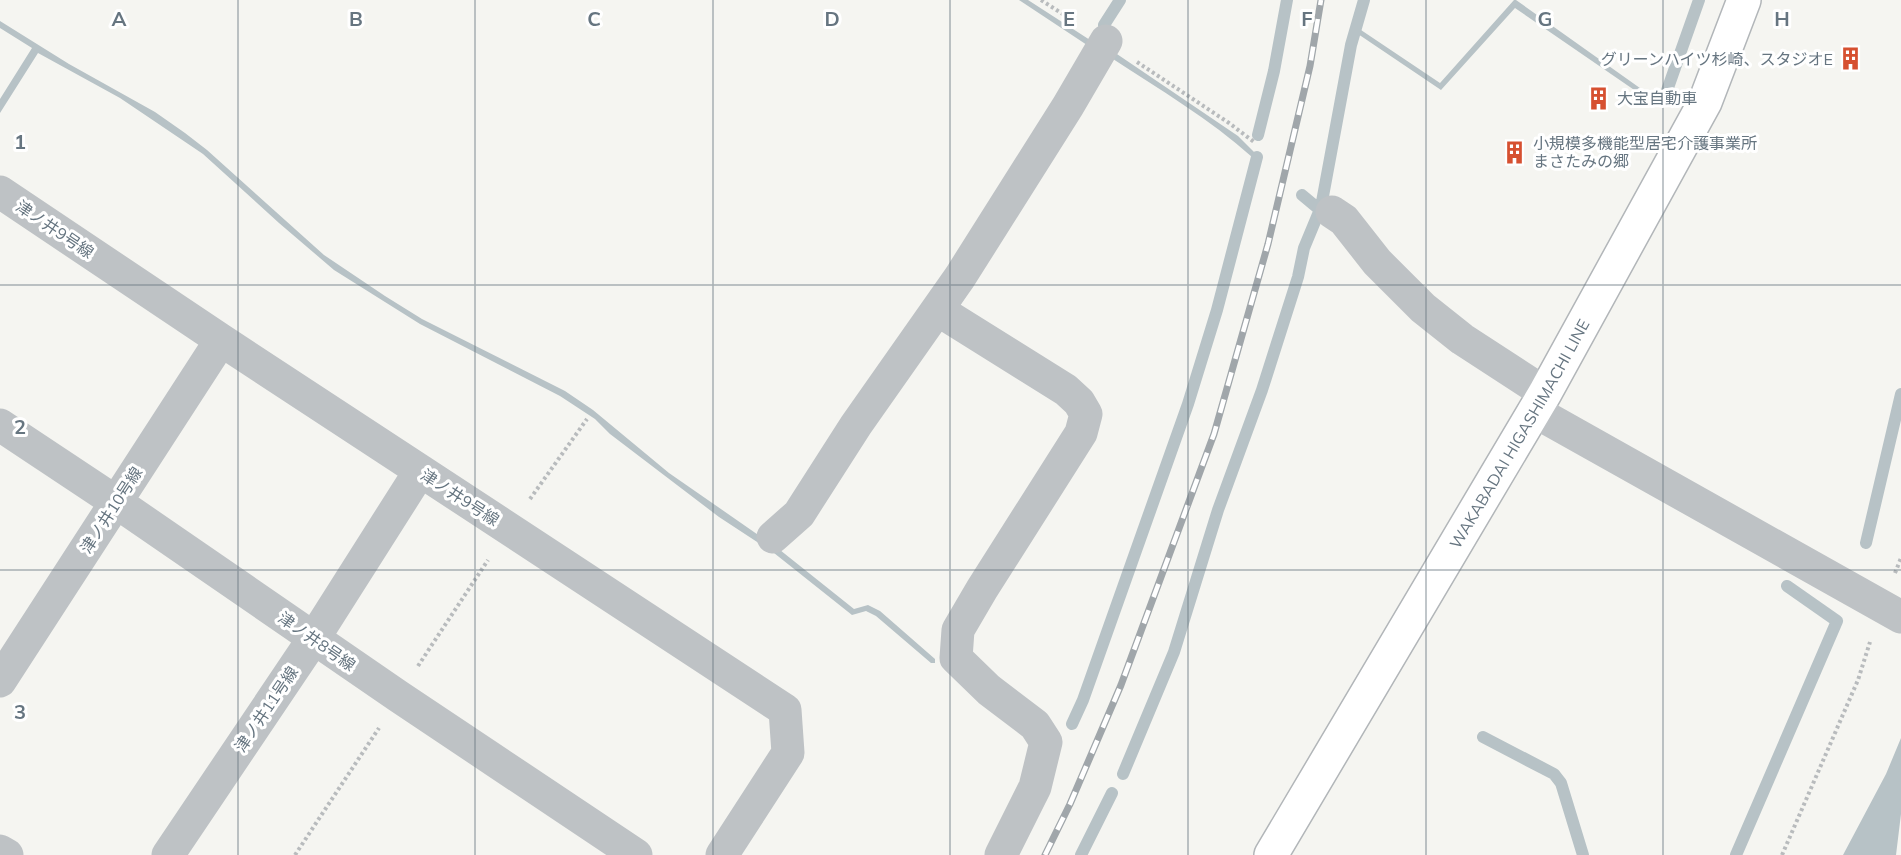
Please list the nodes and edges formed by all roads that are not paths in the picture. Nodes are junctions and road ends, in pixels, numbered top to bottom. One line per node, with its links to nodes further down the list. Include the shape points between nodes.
1 (1744, 0): 7 (main road, WAKABADAI HIGASHIMACHI LINE, via 1705,102)
2 (1106, 41): 5 (street)
3 (0, 192): 6 (street, 津ノ井9号線)
4 (1332, 212): 7 (street, via 1344,220 1377,262 1423,308)
5 (938, 310): 11 (street, via 856,425 799,514); 20 (street, via 1066,390 1086,414 1081,433 958,630 956,658 989,690 1035,725 1046,742 1035,786)
6 (221, 340): 9 (street, 津ノ井9号線); 10 (street, 津ノ井10号線)
7 (1539, 402): 12 (street); 21 (main road, WAKABADAI HIGASHIMACHI LINE)
8 (0, 424): 10 (street, 津ノ井8号線)
9 (420, 471): 13 (street, 津ノ井11号線); 19 (street, 津ノ井9号線, via 785,710 788,753)
10 (116, 501): 13 (street, 津ノ井8号線); 14 (street, 津ノ井10号線)
11 (773, 537)
12 (1891, 612)
13 (314, 638): 17 (street, 津ノ井11号線); 18 (street, 津ノ井8号線)
14 (0, 681)
15 (0, 850): 16 (street)
16 (7, 855)
17 (168, 855)
18 (636, 855)
19 (722, 855)
20 (1001, 855)
21 (1271, 855)

